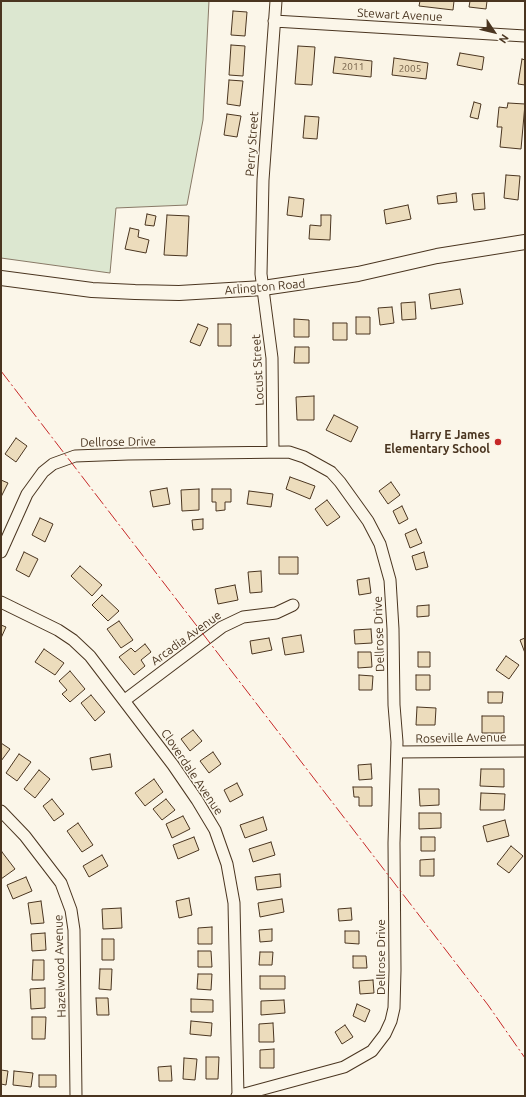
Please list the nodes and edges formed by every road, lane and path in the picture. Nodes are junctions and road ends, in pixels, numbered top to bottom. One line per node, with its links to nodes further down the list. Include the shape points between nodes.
1 (276, 1): 2 (street, Perry Street)
2 (274, 21): 3 (street, Stewart Avenue); 6 (street, Perry Street, via 263,180)
3 (525, 36)
4 (525, 242): 6 (main road, Arlington Road, via 437,256 351,276)
5 (1, 278): 6 (main road, Arlington Road, via 92,290 135,292 179,293)
6 (263, 288): 7 (street, Locust Street, via 272,358)
7 (273, 452): 8 (street, Dellrose Drive, via 128,454 66,458 54,464 35,481); 13 (street, Dellrose Drive, via 289,452 304,457 331,472 357,503 380,544 390,580)
8 (1, 552)
9 (1, 602): 11 (street, Cloverdale Avenue, via 73,640 90,656)
10 (293, 605): 11 (street, Arcadia Avenue, via 276,613 244,617 222,626)
11 (125, 700): 16 (street, Cloverdale Avenue, via 197,800 220,840 227,864 234,903)
12 (525, 751): 13 (street, Roseville Avenue)
13 (397, 752): 16 (street, Dellrose Drive, via 394,1008 385,1034 372,1051 344,1067)
14 (1, 811): 15 (street, Hazelwood Avenue, via 25,836 61,883 72,910)
15 (76, 1096)
16 (237, 1096)

